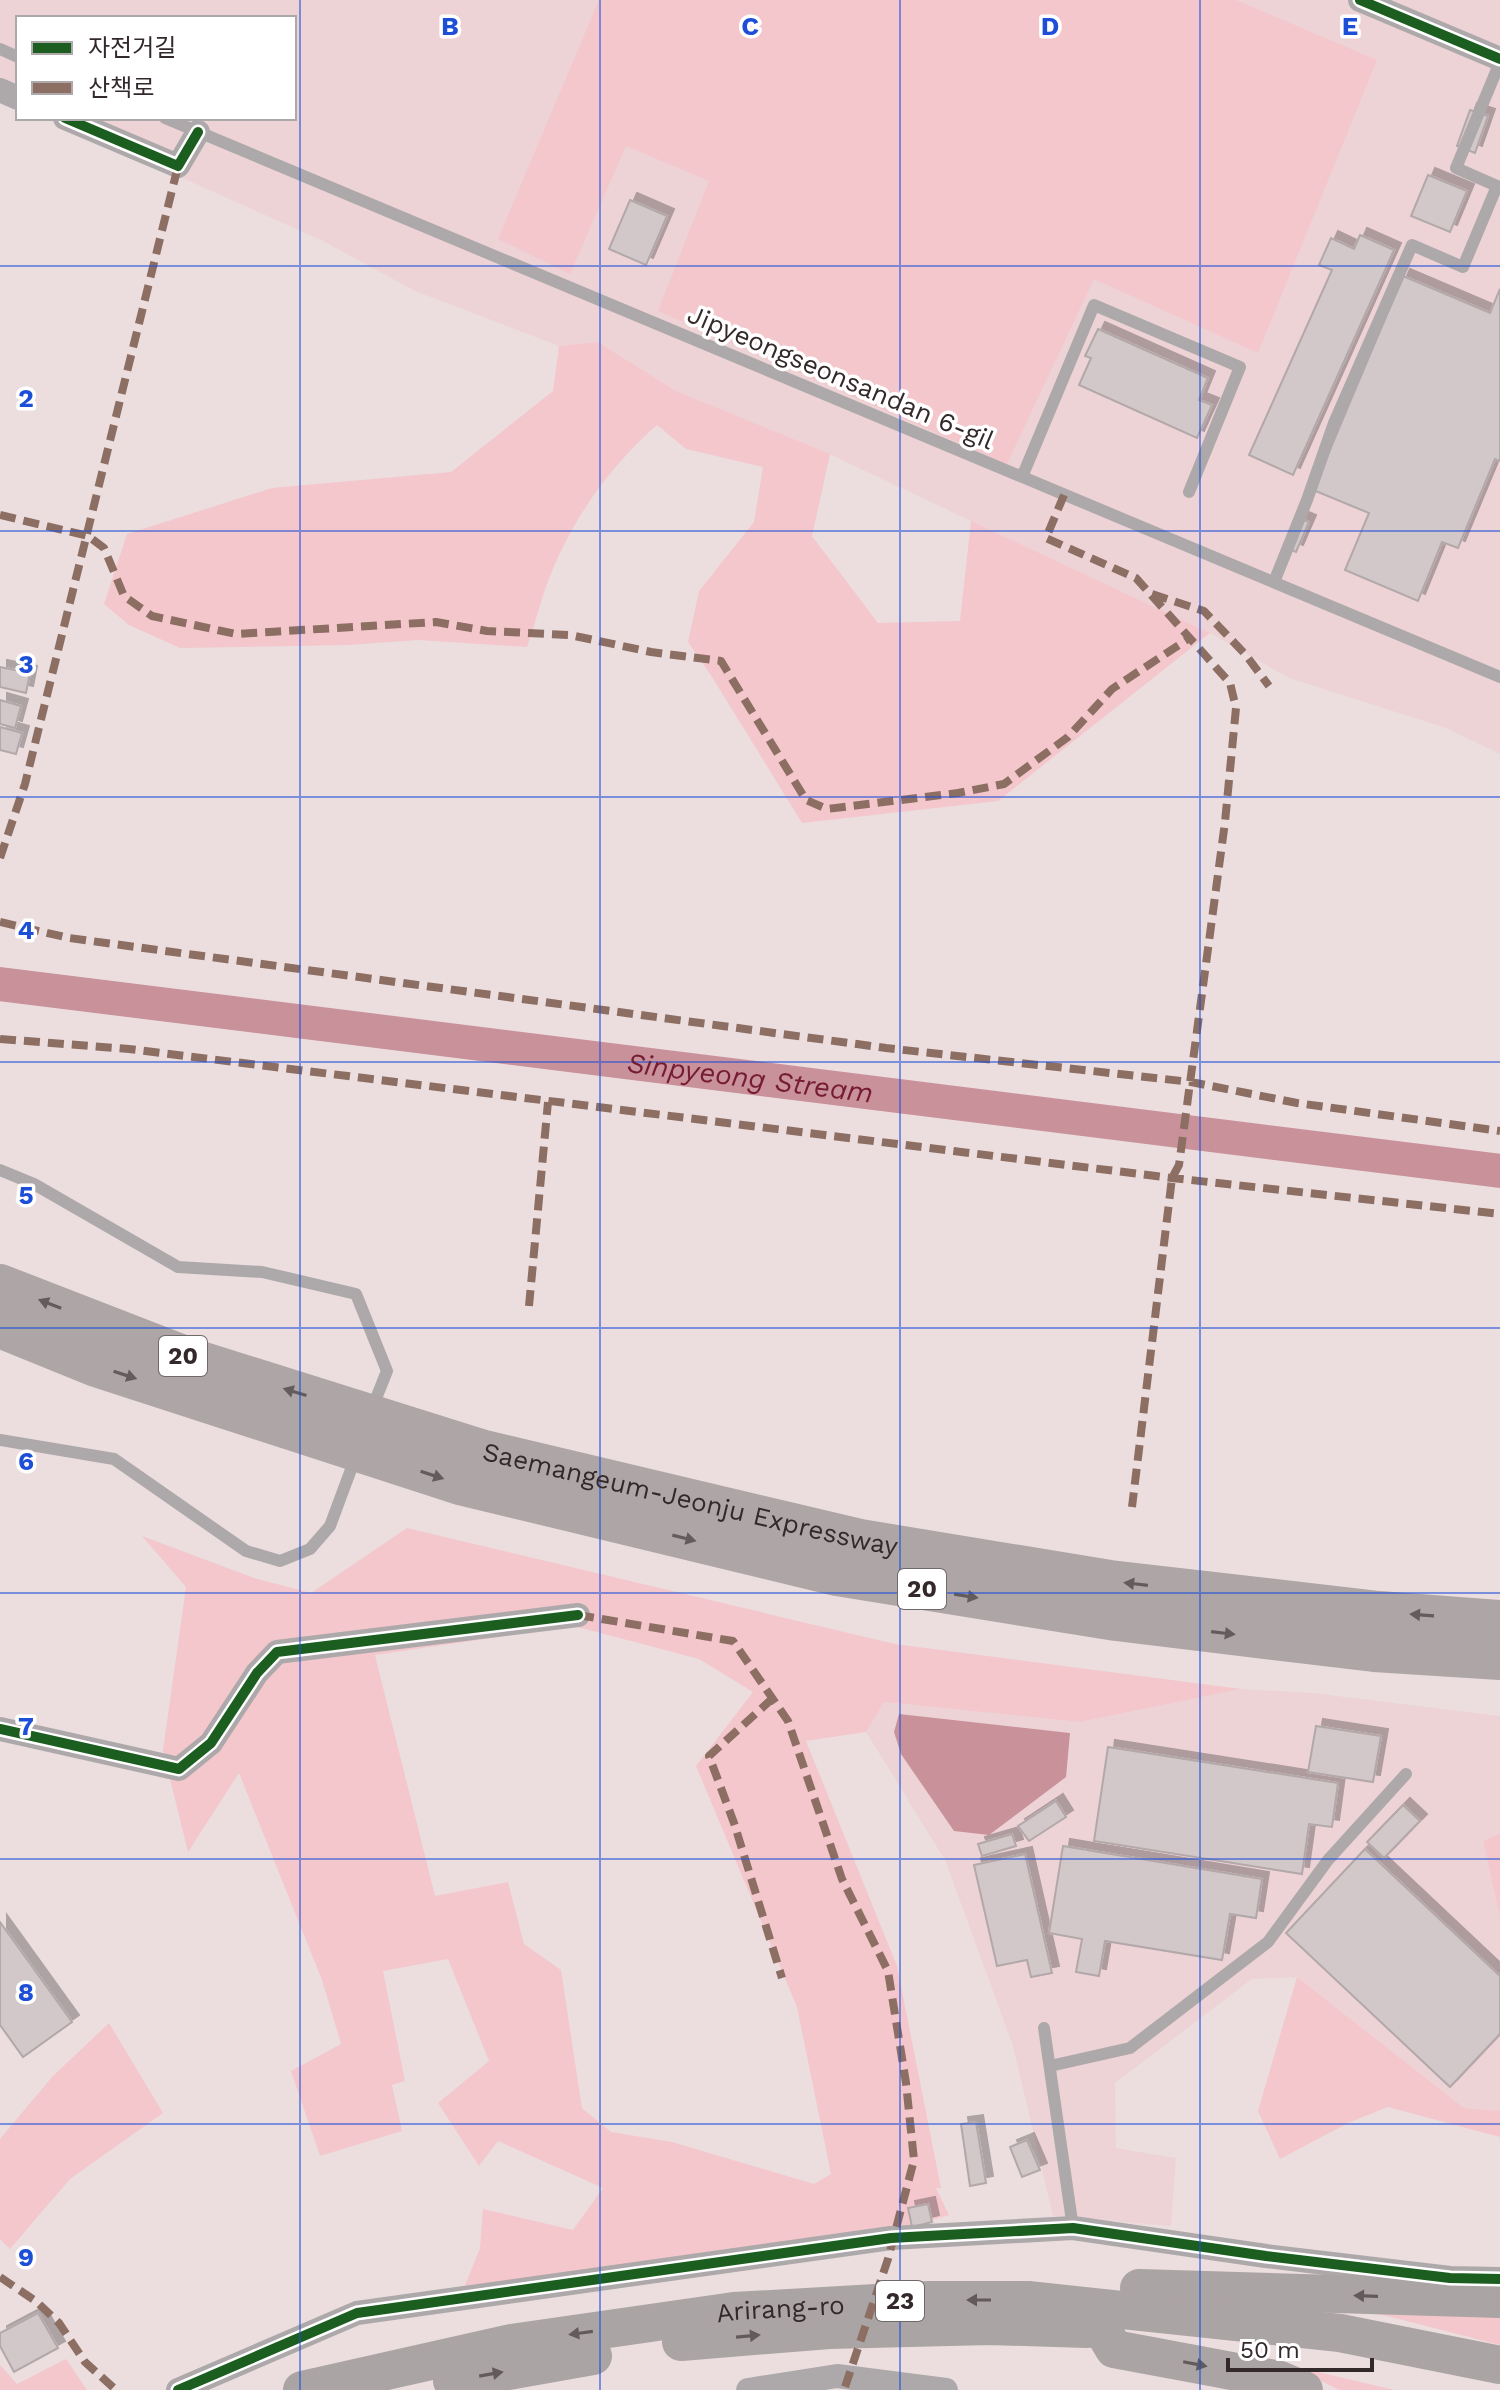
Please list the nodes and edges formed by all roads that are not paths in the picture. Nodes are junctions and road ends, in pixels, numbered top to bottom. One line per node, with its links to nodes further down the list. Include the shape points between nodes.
1 (1360, 0): 2 (street)
2 (1500, 61): 8 (lane, via 1456,168 1497,186 1463,267 1412,245 1334,423)
3 (70, 120): 5 (street, via 178,166)
4 (170, 120): 5 (lane, Jipyeongseonsandan 6-gil)
5 (198, 132): 6 (lane, Jipyeongseonsandan 6-gil)
6 (1022, 477): 7 (lane, via 1094,305 1240,367); 8 (lane, Jipyeongseonsandan 6-gil)
7 (1189, 492)
8 (1274, 582): 9 (lane, Jipyeongseonsandan 6-gil)
9 (1500, 677)
10 (0, 1170): 13 (lane, via 178,1267 262,1272 356,1294 387,1371)
11 (0, 1285): 13 (highway, Saemangeum-Jeonju Expressway / 20, one-way to 11)
12 (0, 1327): 13 (highway, Saemangeum-Jeonju Expressway / 20, one-way to 13, via 96,1366)
13 (363, 1433): 14 (lane, via 330,1526 310,1549 280,1561 246,1551 114,1459); 16 (highway, Saemangeum-Jeonju Expressway / 20, one-way to 13, via 1110,1581 860,1540 484,1451); 17 (highway, Saemangeum-Jeonju Expressway / 20, one-way to 17, via 460,1484 837,1575 1116,1620 1374,1651)
14 (0, 1440)
15 (578, 1615): 18 (street, via 277,1652 211,1743 179,1769)
16 (1500, 1621)
17 (1500, 1659)
18 (0, 1729)
19 (1406, 1774): 21 (lane, via 1328,1860 1268,1942 1130,2048)
20 (1044, 2028): 21 (lane)
21 (1050, 2066): 22 (lane)
22 (1073, 2228): 23 (street, via 1450,2278); 28 (street, via 891,2238 357,2313)
23 (1500, 2279)
24 (1500, 2299): 25 (highway, one-way to 25, via 1043,2284)
25 (1028, 2300): 27 (highway, Arirang-ro / 23, via 1340,2333); 29 (highway, Arirang-ro / 23, one-way to 29, via 734,2311 511,2343)
26 (1102, 2329): 30 (highway, Arirang-ro / 23, one-way to 26, via 676,2342 829,2330); 33 (highway, one-way to 33, via 1114,2349 1280,2380); 34 (highway, Arirang-ro / 23, via 1219,2339)
27 (1500, 2365)
28 (178, 2390)
29 (302, 2390)
30 (415, 2390)
31 (748, 2390): 32 (street, via 837,2376)
32 (946, 2390)
33 (1304, 2390)
34 (1491, 2390)

